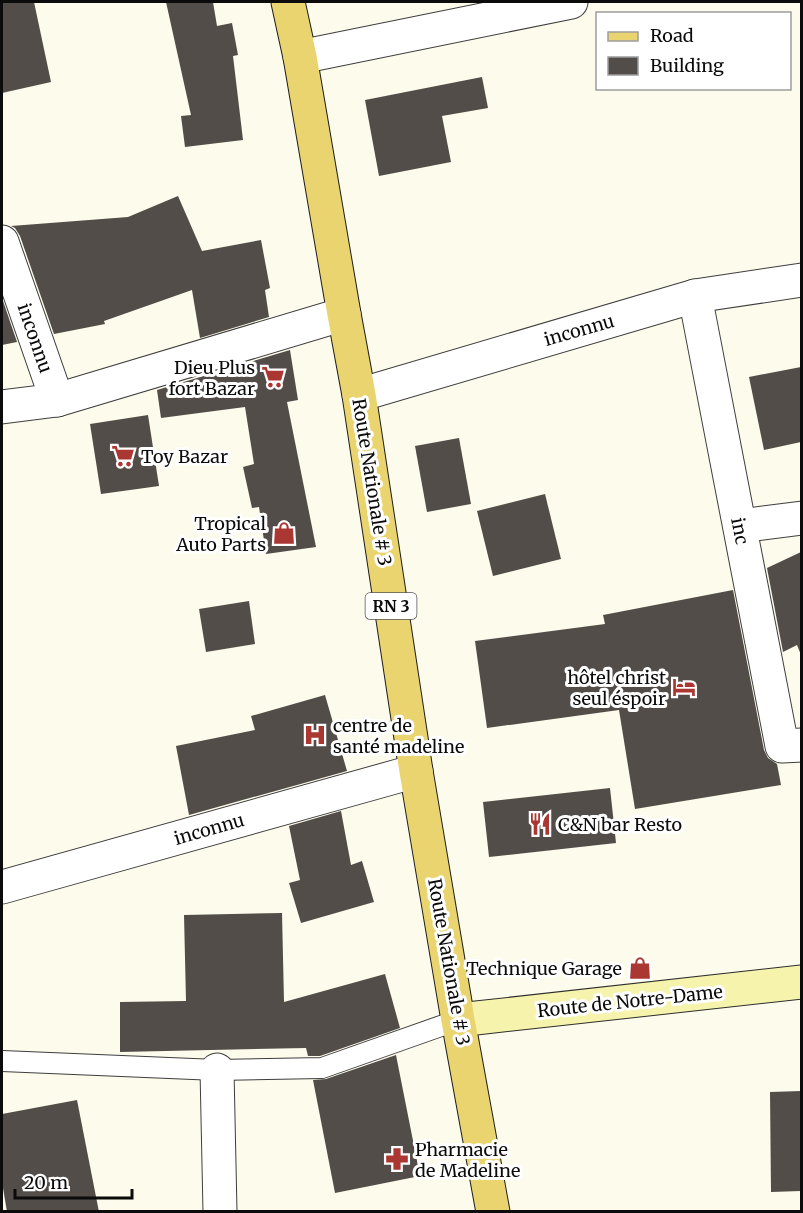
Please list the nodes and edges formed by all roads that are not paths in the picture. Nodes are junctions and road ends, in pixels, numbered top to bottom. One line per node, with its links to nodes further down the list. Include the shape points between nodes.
1 (288, 2): 3 (main road, Route Nationale # 3 / RN 3)
2 (571, 2): 3 (street)
3 (300, 57): 7 (main road, Route Nationale # 3 / RN 3)
4 (2, 242): 9 (street, inconnu)
5 (801, 280): 6 (street, inconnu)
6 (695, 296): 8 (street, inconnu); 12 (street, inc)
7 (344, 314): 8 (main road, Route Nationale # 3 / RN 3); 9 (street)
8 (359, 394): 14 (main road, Route Nationale # 3 / RN 3)
9 (57, 400): 10 (street)
10 (2, 407)
11 (801, 518): 12 (street)
12 (740, 526): 13 (street, inc, via 782,746)
13 (801, 745)
14 (416, 771): 15 (street, inconnu); 17 (main road, Route Nationale # 3 / RN 3)
15 (2, 887)
16 (801, 982): 17 (street, Route de Notre-Dame)
17 (458, 1020): 19 (lane, via 322,1068); 21 (main road, Route Nationale # 3 / RN 3)
18 (2, 1061): 19 (lane)
19 (217, 1070): 20 (street)
20 (220, 1212)
21 (493, 1212)

